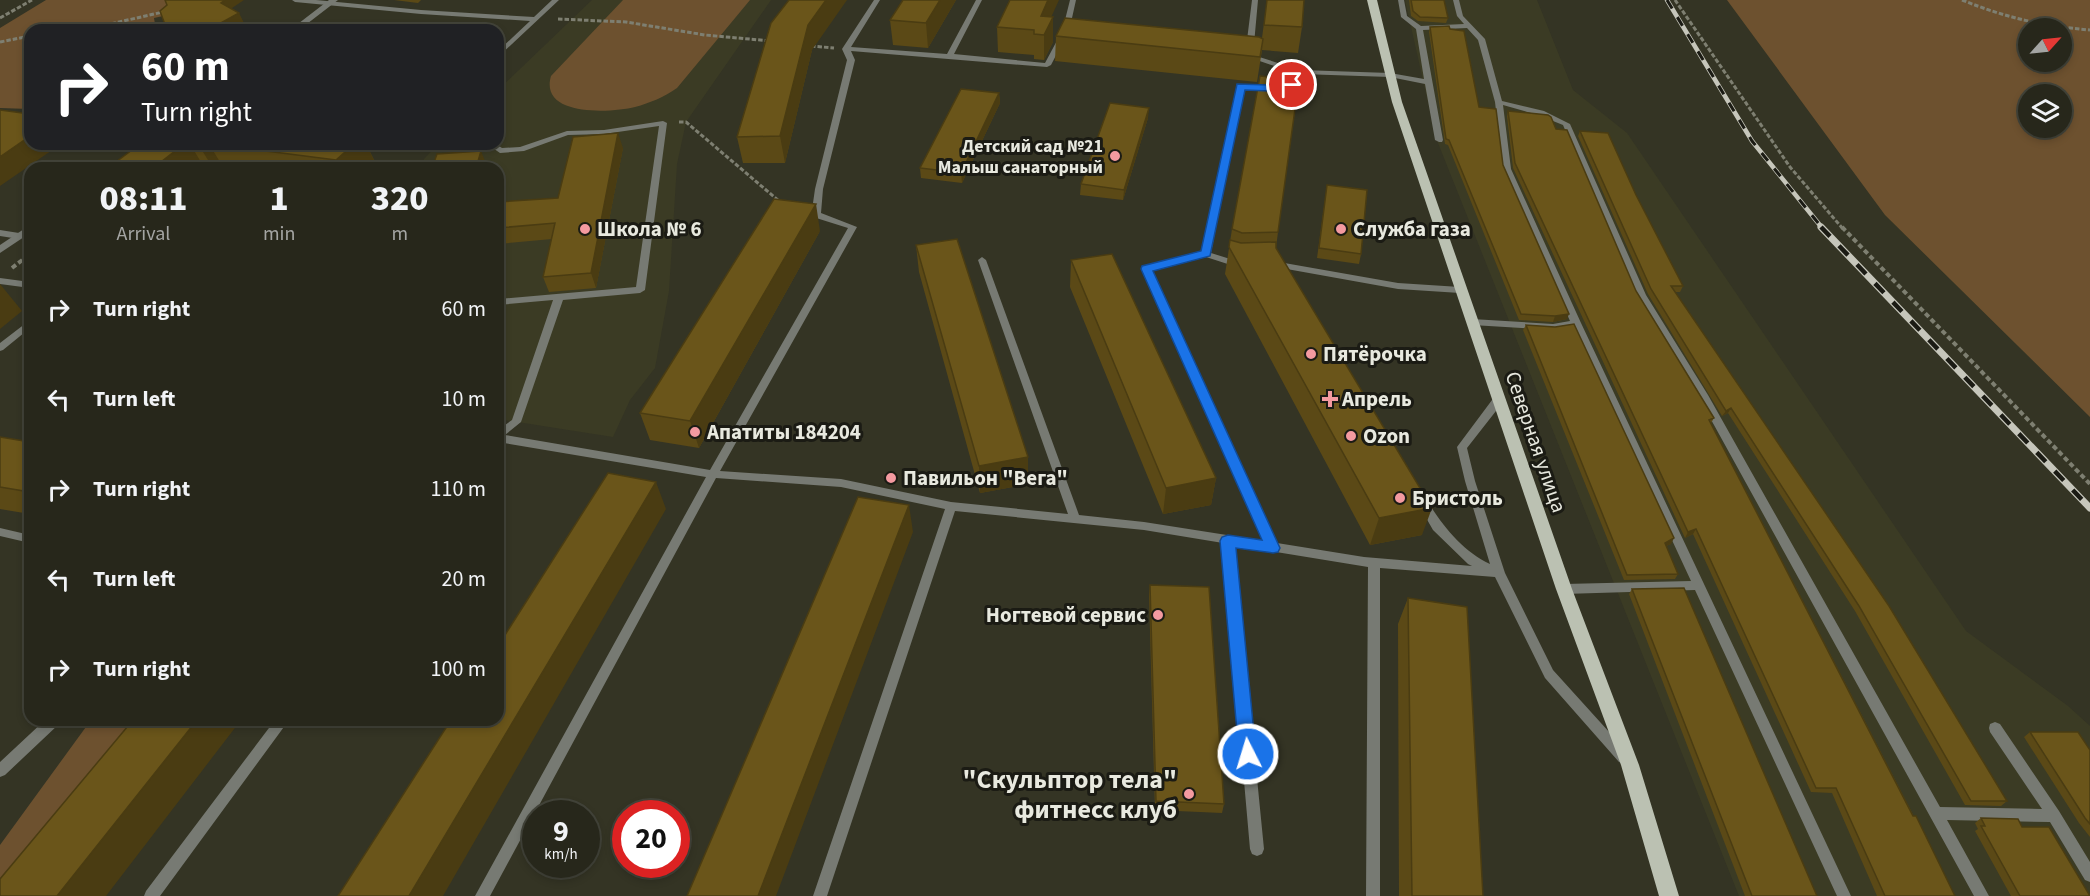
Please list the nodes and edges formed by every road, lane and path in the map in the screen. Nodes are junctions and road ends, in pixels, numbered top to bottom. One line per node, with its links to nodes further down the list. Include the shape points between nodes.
1 (32, 0): 15 (path)
2 (297, 0): 13 (lane)
3 (556, 0): 16 (lane)
4 (877, 0): 27 (lane)
5 (979, 0): 29 (lane)
6 (1073, 0): 29 (lane, via 1070,30 1047,65)
7 (1255, 0): 30 (lane)
8 (1372, 0): 32 (main road, Северная улица)
9 (1401, 0): 20 (lane, via 1404,17)
10 (1456, 0): 19 (lane, via 1460,16)
11 (1675, 0): 65 (path, via 1790,167 1848,234)
12 (1962, 0): 21 (path, via 2002,16)
13 (332, 2): 16 (lane); 18 (street)
14 (169, 11): 17 (path)
15 (0, 18)
16 (536, 19): 24 (path, via 626,22); 26 (lane)
17 (110, 24)
18 (302, 24)
19 (1469, 26): 20 (lane); 34 (lane, via 1480,39)
20 (1419, 28): 33 (lane)
21 (2090, 30)
22 (24, 37): 23 (path)
23 (0, 42)
24 (780, 42)
25 (802, 44): 27 (path)
26 (504, 50)
27 (846, 50): 29 (lane); 41 (lane, via 851,60)
28 (1238, 54): 30 (lane)
29 (949, 56)
30 (1249, 56): 31 (lane)
31 (1299, 72): 32 (lane); 46 (lane, via 1292,85 1240,86)
32 (1390, 75): 33 (lane); 54 (main road, Северная улица)
33 (1428, 82): 36 (lane)
34 (1499, 102): 58 (lane, via 1507,169); 82 (lane, via 1566,124 1641,295 1703,395)
35 (663, 123): 38 (lane, via 567,134 521,149); 40 (path, via 686,122); 55 (lane, via 640,290)
36 (1439, 140)
37 (242, 150): 39 (lane)
38 (497, 150)
39 (226, 162)
40 (779, 201): 41 (lane)
41 (816, 214): 64 (lane, via 852,227)
42 (24, 232): 44 (street)
43 (0, 233): 44 (lane)
44 (19, 236): 45 (street)
45 (0, 250)
46 (1206, 254): 49 (lane); 72 (lane, via 1147,269)
47 (982, 260): 68 (lane)
48 (1280, 264): 50 (lane); 51 (lane); 54 (lane, via 1398,286)
49 (1248, 265)
50 (1258, 265)
51 (1286, 275)
52 (0, 281): 53 (lane)
53 (24, 284)
54 (1460, 290): 57 (main road, Северная улица)
55 (558, 297): 56 (lane); 62 (lane, via 516,422)
56 (504, 302)
57 (1472, 322): 58 (lane, via 1553,327); 61 (main road, Северная улица)
58 (1576, 323): 75 (lane)
59 (24, 328): 60 (lane)
60 (0, 348)
61 (1499, 399): 74 (lane, via 1462,447); 76 (main road, Северная улица)
62 (504, 432)
63 (504, 438): 64 (lane)
64 (712, 474): 67 (lane, via 841,483); 87 (lane)
65 (2090, 484)
66 (1413, 487): 74 (lane, via 1437,527 1472,561)
67 (951, 506): 68 (lane); 88 (lane)
68 (1075, 519): 71 (lane)
69 (0, 532): 70 (lane)
70 (24, 538)
71 (1228, 541): 72 (lane); 84 (lane)
72 (1273, 548): 73 (lane)
73 (1374, 563): 74 (lane); 89 (lane)
74 (1499, 573): 80 (lane, via 1549,674)
75 (1699, 585): 76 (lane); 91 (lane)
76 (1564, 590): 80 (main road, Северная улица)
77 (48, 726): 81 (lane)
78 (278, 726): 86 (lane)
79 (1995, 728): 83 (lane)
80 (1630, 765): 90 (main road, Северная улица)
81 (0, 771)
82 (1935, 813): 83 (lane); 92 (lane)
83 (2054, 816): 85 (lane)
84 (1257, 849)
85 (2090, 874)
86 (151, 896)
87 (482, 896)
88 (820, 896)
89 (1373, 896)
90 (1669, 896)
91 (1844, 896)
92 (1983, 896)

